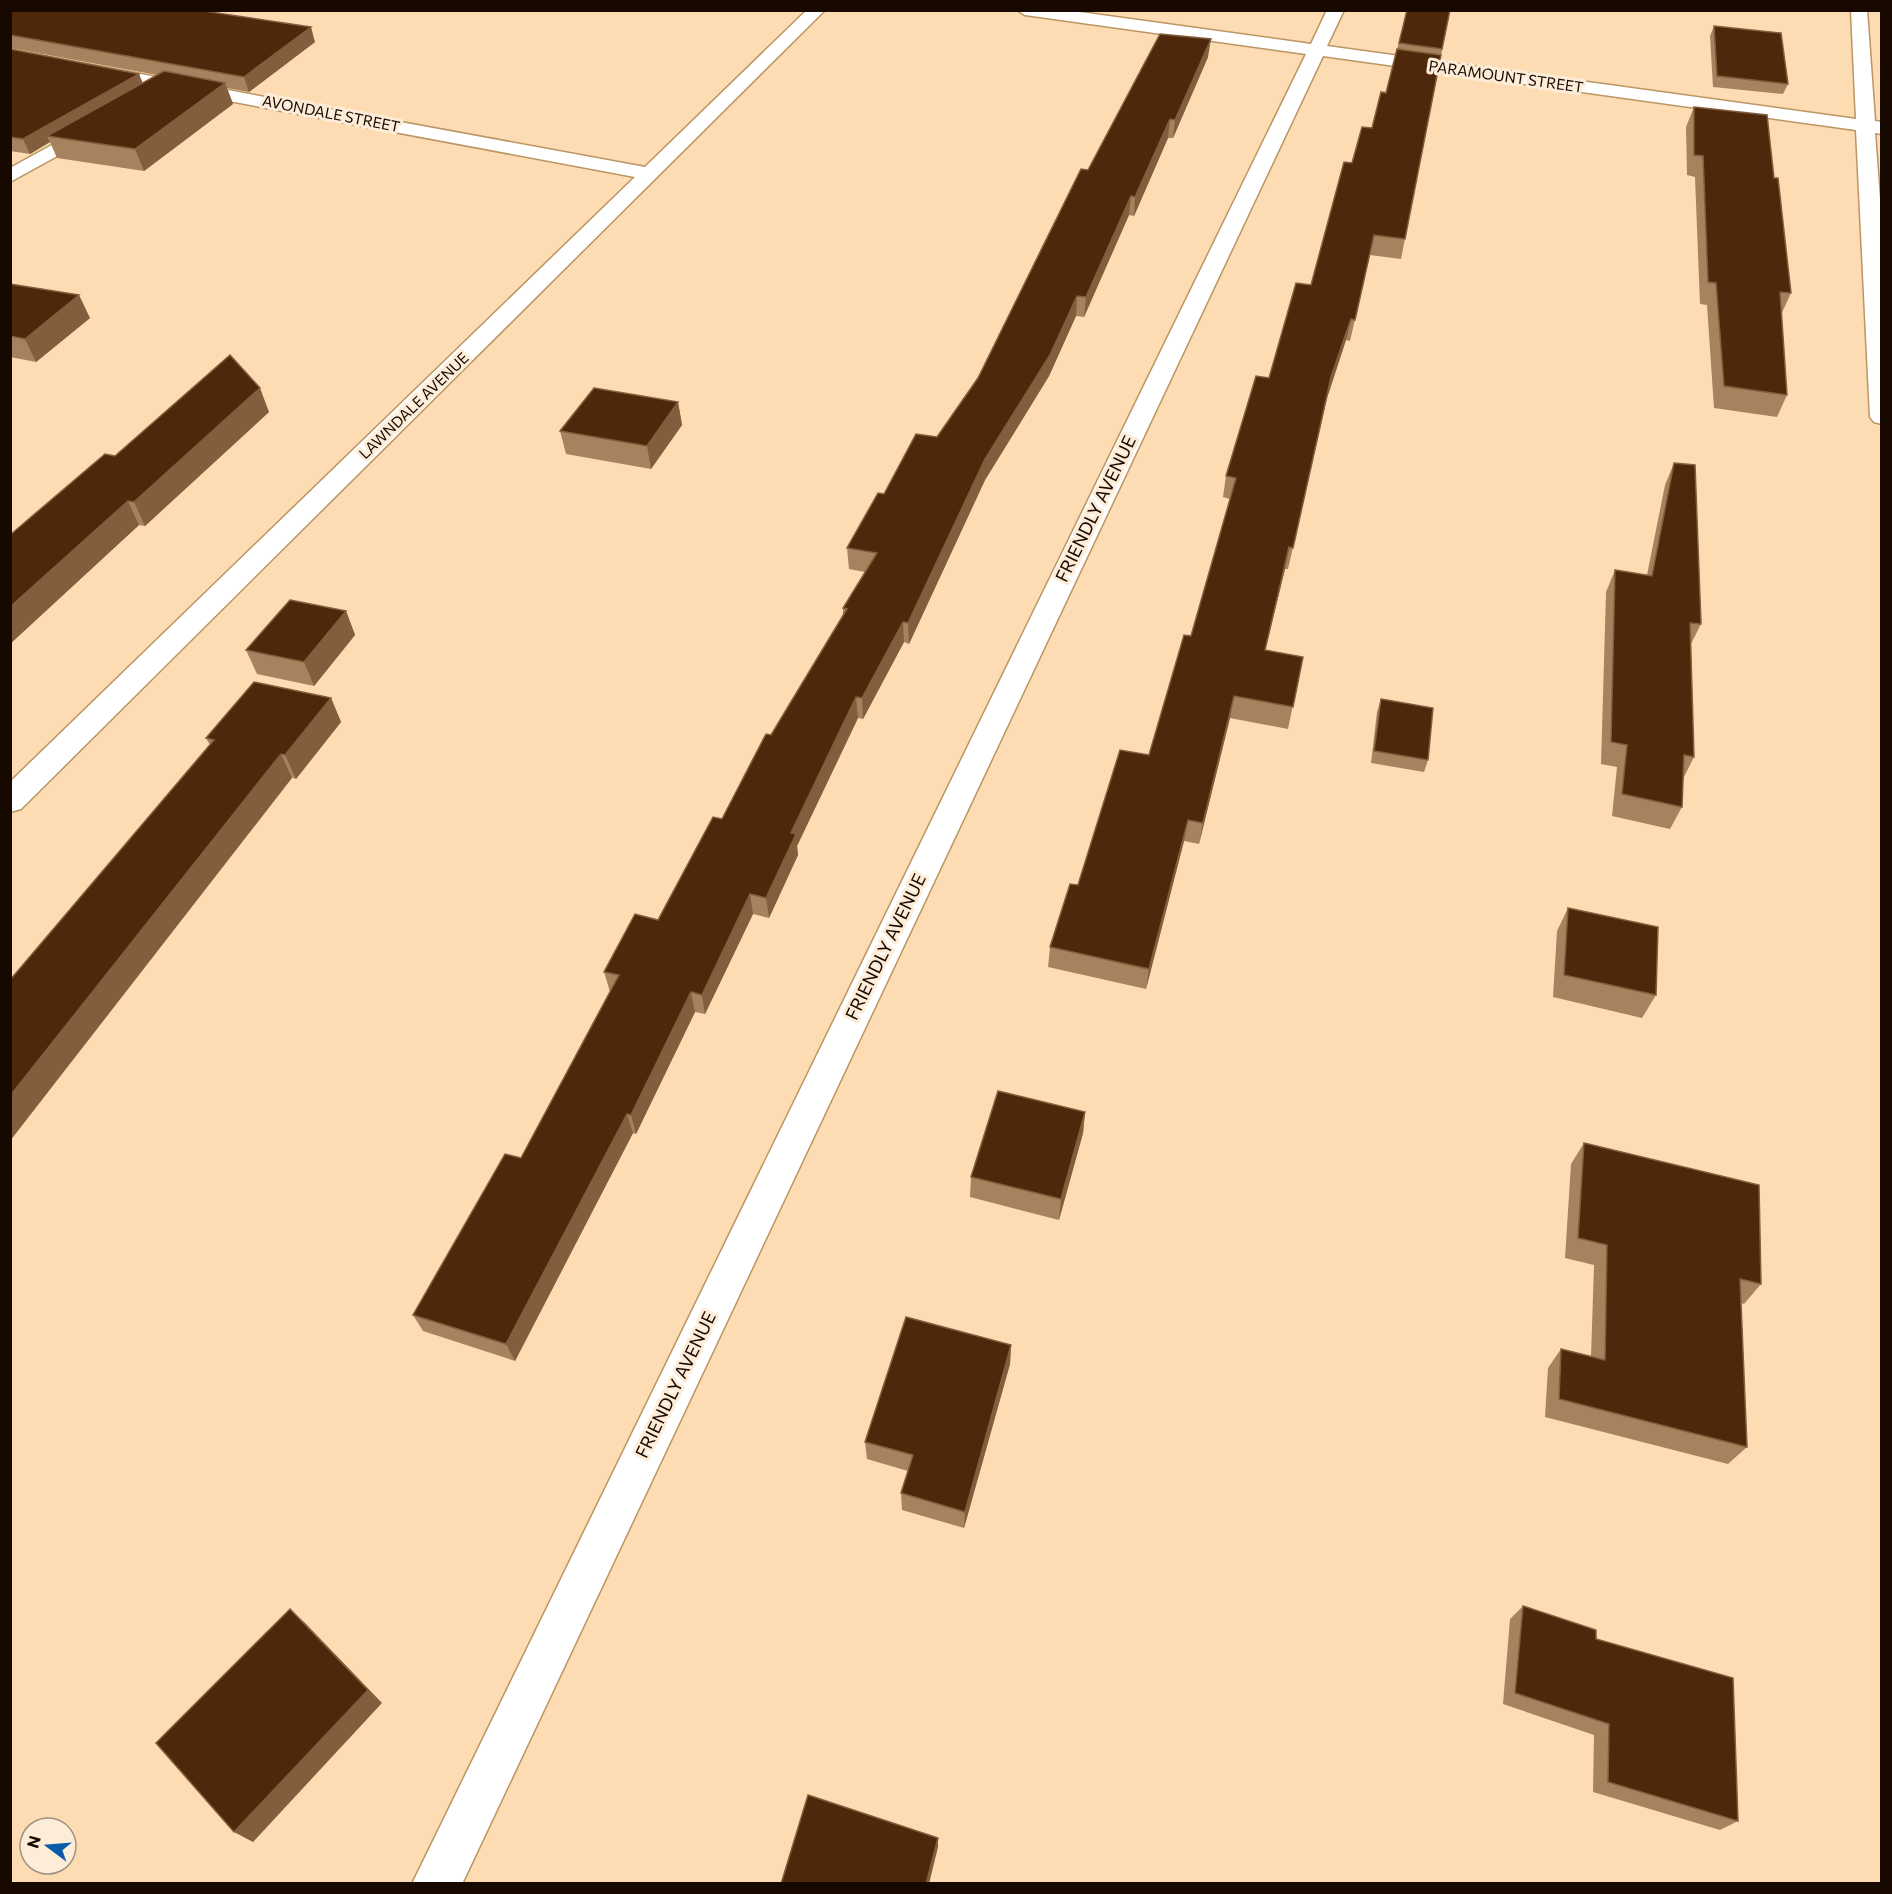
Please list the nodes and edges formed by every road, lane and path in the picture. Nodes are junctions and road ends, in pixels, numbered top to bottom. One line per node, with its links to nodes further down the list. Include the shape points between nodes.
1 (817, 10): 11 (street, LAWNDALE AVENUE)
2 (1024, 10): 5 (street, PARAMOUNT STREET)
3 (1336, 10): 5 (street, FRIENDLY AVENUE)
4 (1859, 10): 10 (street)
5 (1316, 51): 10 (street, PARAMOUNT STREET); 15 (street, FRIENDLY AVENUE)
6 (10, 55): 7 (street, AVONDALE STREET)
7 (169, 84): 8 (street); 11 (street, AVONDALE STREET)
8 (140, 101)
9 (110, 118): 12 (street)
10 (1873, 127): 13 (street)
11 (651, 174): 14 (street, LAWNDALE AVENUE)
12 (10, 176)
13 (1881, 417)
14 (10, 801)
15 (436, 1884)

